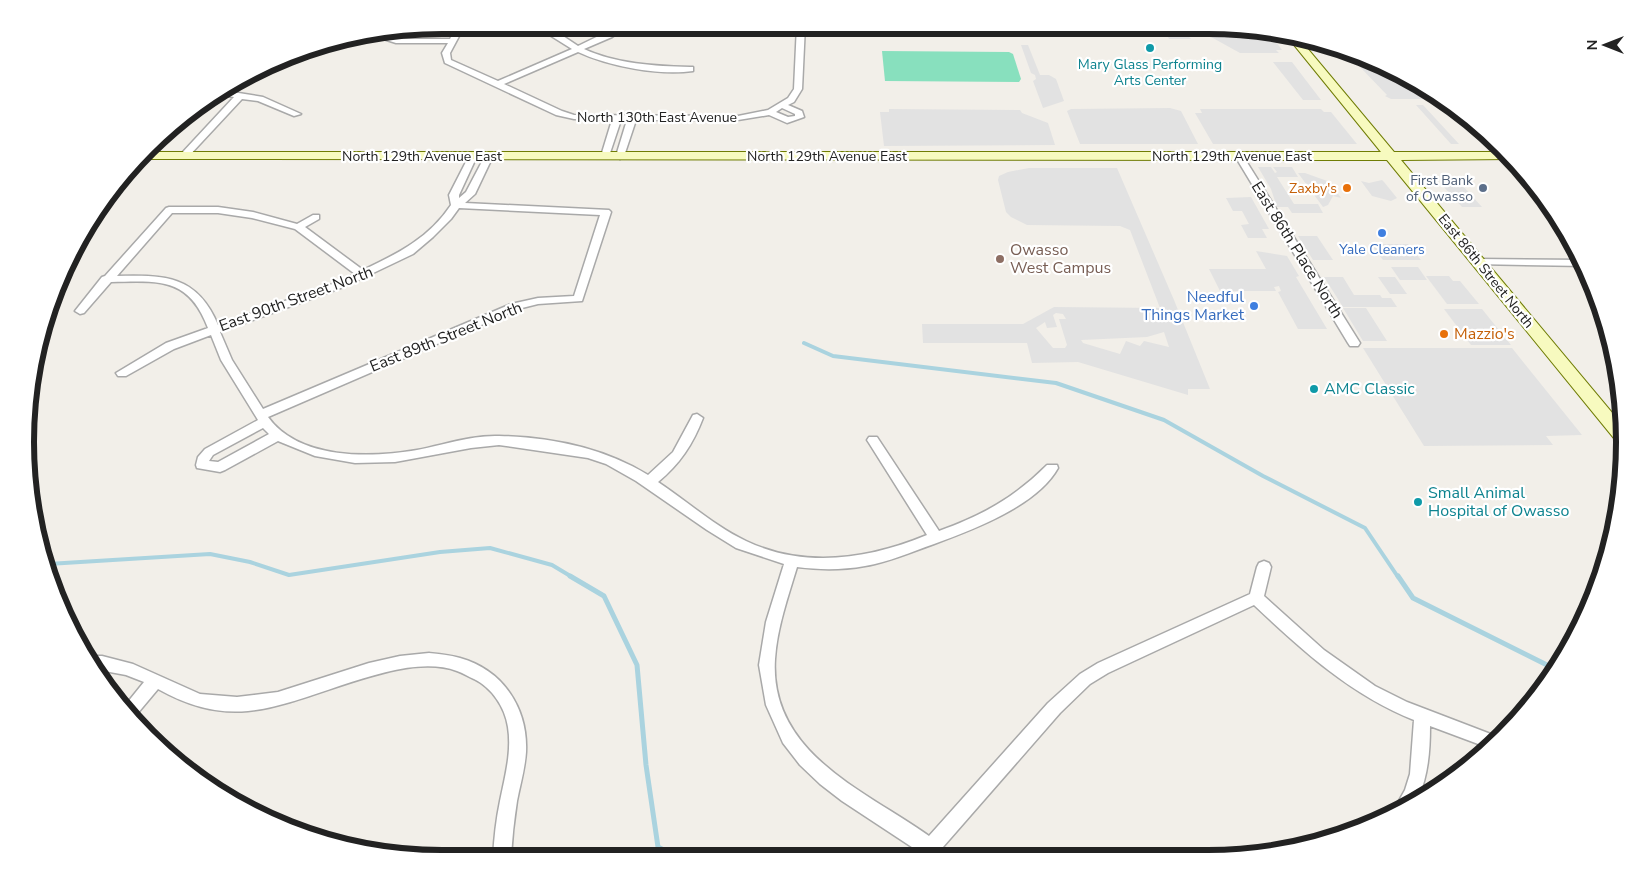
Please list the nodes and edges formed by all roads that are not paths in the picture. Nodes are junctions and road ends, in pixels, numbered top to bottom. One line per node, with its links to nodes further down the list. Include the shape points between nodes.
1 (455, 34): 6 (street)
2 (554, 34): 8 (street)
3 (608, 34): 8 (street)
4 (801, 34): 15 (street, North 130th East Avenue, via 798,89 791,100 777,109 738,118)
5 (384, 38): 6 (street, via 396,41)
6 (451, 41): 10 (street, North 130th East Avenue, via 446,53 448,61)
7 (1299, 45): 23 (main road, East 86th Street North)
8 (579, 49): 9 (street, via 631,66); 10 (street)
9 (690, 69)
10 (498, 84): 14 (street, North 130th East Avenue, via 574,117)
11 (229, 94): 12 (street)
12 (241, 95): 13 (street); 17 (street)
13 (297, 114)
14 (617, 118): 15 (street, North 130th East Avenue); 20 (street)
15 (632, 118): 21 (street)
16 (150, 156): 17 (main road, North 129th Avenue East)
17 (184, 156): 18 (main road, North 129th Avenue East)
18 (474, 156): 19 (main road, North 129th Avenue East); 25 (street, East 90th Street North, via 454,195)
19 (489, 156): 20 (main road, North 129th Avenue East); 25 (street, East 90th Street North, via 470,194)
20 (605, 156): 21 (main road, North 129th Avenue East)
21 (620, 156): 22 (main road, North 129th Avenue East)
22 (1239, 156): 23 (main road, North 129th Avenue East); 34 (street, East 86th Place North)
23 (1392, 156): 24 (main road, North 129th Avenue East); 28 (main road, East 86th Street North)
24 (1500, 156)
25 (456, 205): 30 (street, East 90th Street North, via 430,236 409,252); 36 (street, East 89th Street North, via 606,212 578,299 515,306)
26 (316, 217): 27 (street)
27 (298, 227): 30 (street); 31 (street, via 218,210 169,210)
28 (1478, 262): 29 (street); 38 (main road, East 86th Street North)
29 (1574, 262)
30 (364, 275): 33 (street, East 90th Street North)
31 (106, 279): 32 (street); 33 (street, via 145,280 180,286 203,304)
32 (80, 311)
33 (212, 329): 35 (street, East 90th Street North, via 170,346); 36 (street, via 224,356)
34 (1354, 343)
35 (122, 373)
36 (263, 418): 39 (street); 39 (street, via 209,452 202,465 220,468)
37 (697, 418): 42 (street, via 687,444)
38 (1616, 429)
39 (278, 435): 42 (street, via 314,451 348,458 413,455 473,442 508,441 593,455)
40 (873, 440): 43 (street)
41 (1052, 468): 43 (street, via 1016,502)
42 (647, 483): 44 (street, via 729,538 758,551)
43 (936, 538): 44 (street, via 864,561)
44 (792, 560): 54 (street, via 770,639 767,662 772,699 779,719 791,741 824,778)
45 (1264, 567): 46 (street)
46 (1256, 598): 50 (street, via 1338,669 1388,701); 55 (street, via 1085,679 1054,708)
47 (99, 663): 48 (street, via 130,669)
48 (155, 680): 49 (street); 53 (street, via 200,701 251,704 403,662 422,660 470,667 494,683 511,705 515,719 518,754)
49 (133, 708)
50 (1422, 716): 51 (street); 52 (street, via 1420,763)
51 (1487, 740)
52 (1412, 796)
53 (503, 850)
54 (933, 850)
55 (938, 850)

